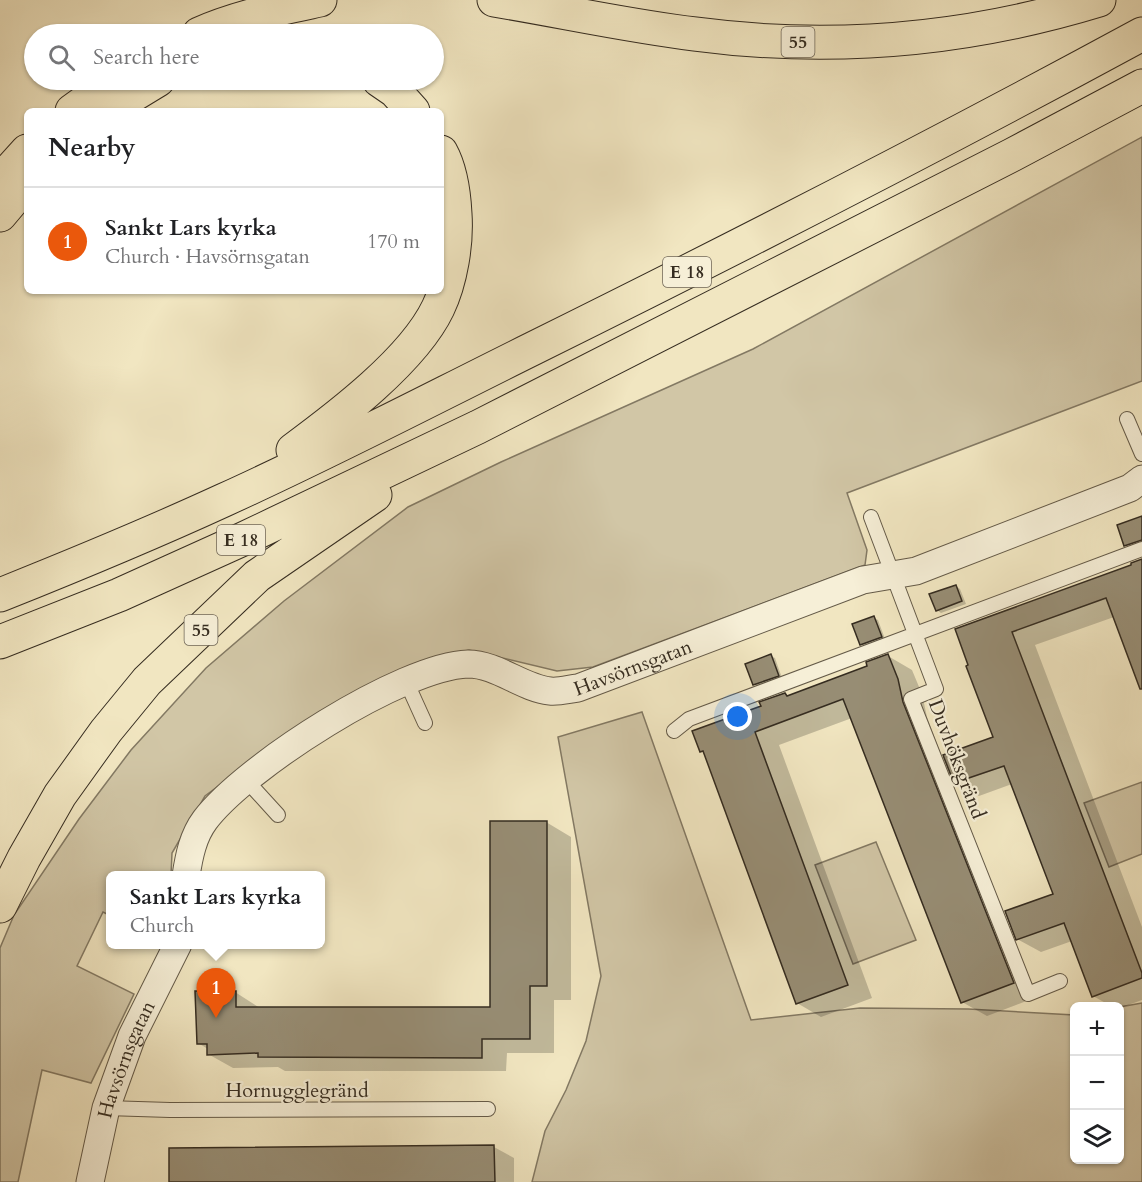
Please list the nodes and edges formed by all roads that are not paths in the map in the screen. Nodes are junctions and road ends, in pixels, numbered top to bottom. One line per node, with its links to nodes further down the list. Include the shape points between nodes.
1 (320, 0): 4 (highway)
2 (494, 0): 3 (highway, 55, via 695,34 816,43 947,35)
3 (1099, 0)
4 (223, 24)
5 (1142, 34): 24 (highway, E 18, via 746,243)
6 (1142, 86): 21 (highway, E 18)
7 (101, 90): 10 (highway)
8 (142, 90): 11 (highway)
9 (394, 90): 12 (highway)
10 (76, 108)
11 (112, 108)
12 (410, 108)
13 (24, 154): 15 (highway)
14 (444, 162): 18 (highway, via 454,195 456,230)
15 (0, 181)
16 (24, 187): 17 (highway)
17 (0, 215)
18 (444, 291)
19 (443, 294): 24 (highway, via 415,344 384,376 321,430)
20 (1127, 418): 22 (lane)
21 (478, 427): 30 (highway, E 18, via 119,595); 37 (highway, 55, via 257,576 147,681 60,795)
22 (1142, 454)
23 (1142, 479): 27 (street, Havsörnsgatan, via 1130,488 926,567)
24 (226, 500): 28 (highway, E 18)
25 (871, 517): 27 (lane, Duvhöksgränd)
26 (1142, 549): 29 (lane)
27 (892, 576): 29 (lane, Duvhöksgränd); 31 (street, Havsörnsgatan, via 863,580 578,688 551,691 471,664 444,666)
28 (0, 595)
29 (914, 634): 33 (lane, via 689,719); 39 (lane, Duvhöksgränd, via 936,688 911,699 1028,994)
30 (0, 642)
31 (406, 681): 32 (lane); 34 (street, Havsörnsgatan, via 317,728)
32 (425, 723)
33 (674, 730)
34 (247, 781): 35 (lane); 36 (street, Havsörnsgatan, via 205,821 190,850)
35 (278, 815)
36 (187, 871)
37 (0, 906)
38 (176, 949): 40 (street, Havsörnsgatan, via 132,1036)
39 (1060, 981)
40 (106, 1108): 41 (lane, Hornugglegränd); 42 (street, Havsörnsgatan)
41 (488, 1109)
42 (90, 1182)

